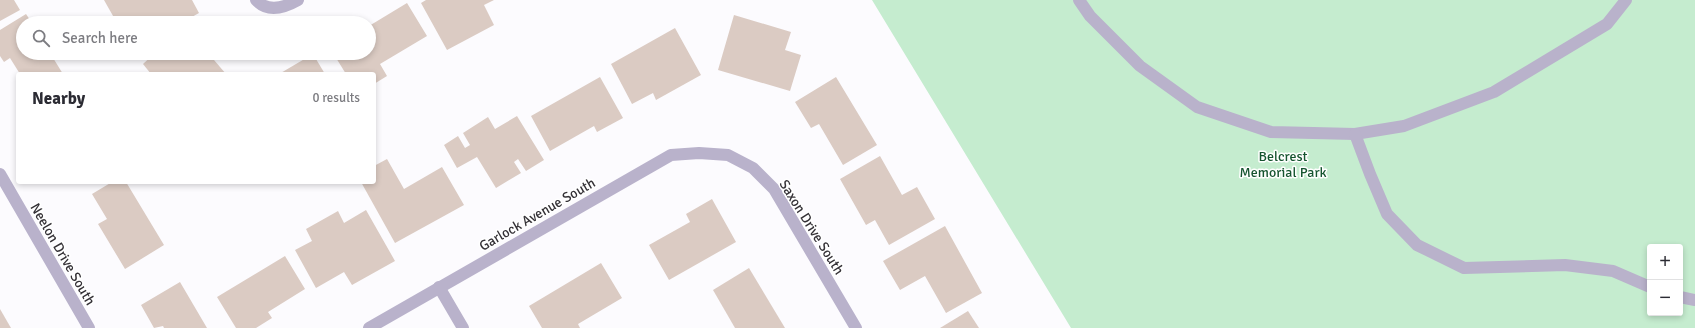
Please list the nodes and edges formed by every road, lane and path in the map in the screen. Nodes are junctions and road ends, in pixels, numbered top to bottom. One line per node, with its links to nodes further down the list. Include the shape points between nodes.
1 (256, 0): 2 (street, via 267,8 277,8)
2 (298, 0)
3 (1079, 0): 5 (street, via 1090,16 1140,66 1197,108 1271,132)
4 (1626, 0): 5 (street, via 1607,24 1494,92 1404,126)
5 (1356, 134): 8 (street, via 1387,214 1417,245 1464,268 1565,265 1613,271)
6 (728, 155): 9 (street, Garlock Avenue South, via 671,155); 15 (street, Saxon Drive South, via 753,168 774,189)
7 (0, 174): 12 (street, Neelon Drive South)
8 (1647, 286)
9 (439, 287): 13 (street, Garlock Avenue South); 14 (street)
10 (1683, 298): 11 (street)
11 (1695, 300)
12 (89, 328)
13 (369, 328)
14 (463, 328)
15 (856, 328)

